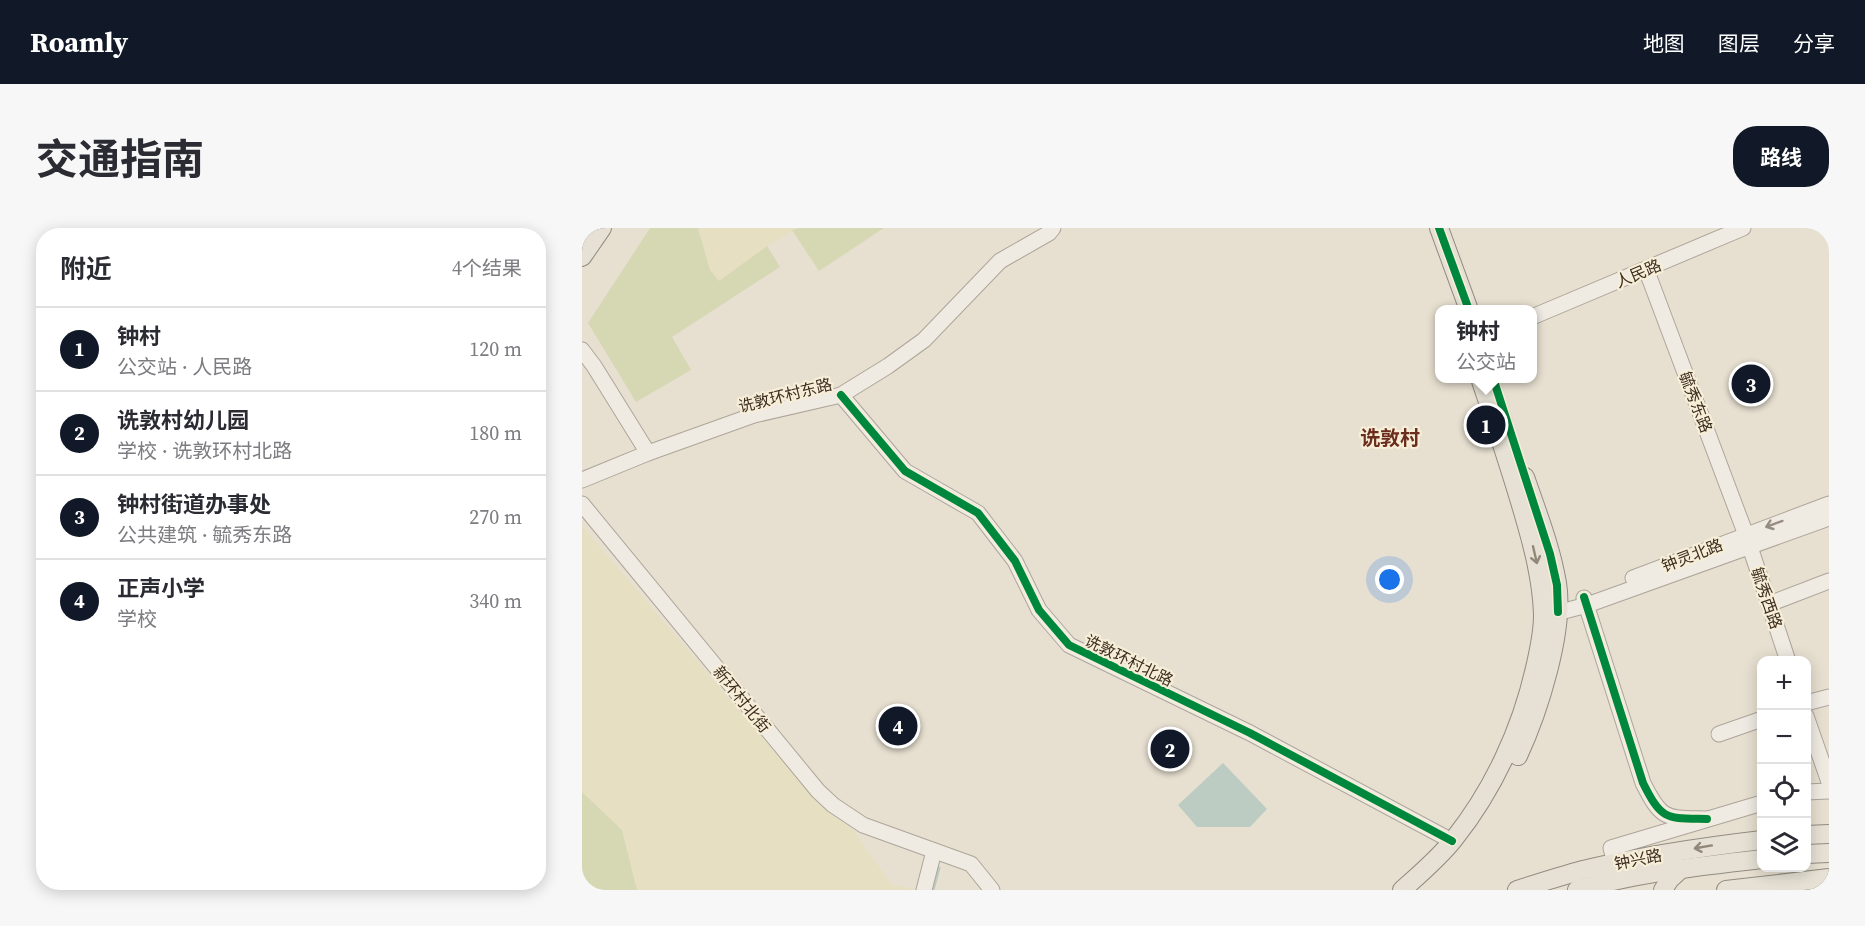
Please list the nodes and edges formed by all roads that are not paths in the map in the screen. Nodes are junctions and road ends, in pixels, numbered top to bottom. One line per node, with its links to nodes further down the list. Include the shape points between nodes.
1 (602, 228): 6 (main road)
2 (1053, 228): 14 (street, 诜敦环村东路, via 1000,261 924,340)
3 (1427, 228): 8 (main road)
4 (1439, 228): 9 (main road)
5 (1743, 228): 7 (street, 人民路)
6 (582, 257)
7 (1646, 269): 10 (street, 人民路); 20 (street, 毓秀东路)
8 (1456, 305)
9 (1468, 305)
10 (1537, 314)
11 (582, 350): 15 (street)
12 (1482, 383): 24 (main road, one-way to 24, via 1511,469)
13 (1495, 383): 24 (main road, via 1550,554 1557,585)
14 (841, 395): 15 (street, 诜敦环村东路, via 754,415); 39 (street, 诜敦环村北路, via 905,471 978,513 1015,561 1039,610 1068,645 1250,733)
15 (648, 453): 16 (street, 诜敦环村东路)
16 (582, 480)
17 (582, 504): 41 (street, 新环村北街, via 818,791 863,825)
18 (1829, 504): 20 (street, 钟灵北路, one-way to 20)
19 (1829, 518): 20 (street, 钟灵北路)
20 (1748, 541): 22 (street, 钟灵北路); 23 (street, 毓秀西路)
21 (1829, 581): 23 (street)
22 (1586, 601): 24 (street, 钟灵北路); 36 (street, via 1643,783 1656,808 1669,816)
23 (1769, 604): 25 (street, 毓秀西路)
24 (1550, 614): 39 (main road, via 1523,713 1509,747 1469,819); 51 (main road, via 1547,675 1531,728 1510,772 1469,836)
25 (1787, 656)
26 (1829, 697): 27 (street)
27 (1811, 702)
28 (1757, 720): 30 (street)
29 (1811, 725): 31 (street)
30 (1719, 734)
31 (1823, 748): 32 (street)
32 (1829, 782)
33 (1829, 791): 34 (street)
34 (1811, 792)
35 (1757, 804): 36 (street)
36 (1707, 819): 45 (street, via 1611,848)
37 (1829, 834): 38 (main road)
38 (1811, 836)
39 (1452, 841): 50 (main road)
40 (1757, 841): 45 (main road, 钟兴路, one-way to 45)
41 (934, 851): 48 (street); 49 (street, 新环村北街, via 971,864)
42 (1811, 854): 43 (main road)
43 (1829, 854)
44 (1757, 860): 46 (main road, 钟兴路)
45 (1615, 863): 52 (main road, 钟兴路)
46 (1682, 869): 53 (main road, 钟兴路); 54 (main road)
47 (1829, 878): 55 (main road)
48 (924, 890)
49 (992, 890)
50 (1402, 890)
51 (1419, 890)
52 (1517, 890)
53 (1577, 890)
54 (1663, 890)
55 (1726, 890)

